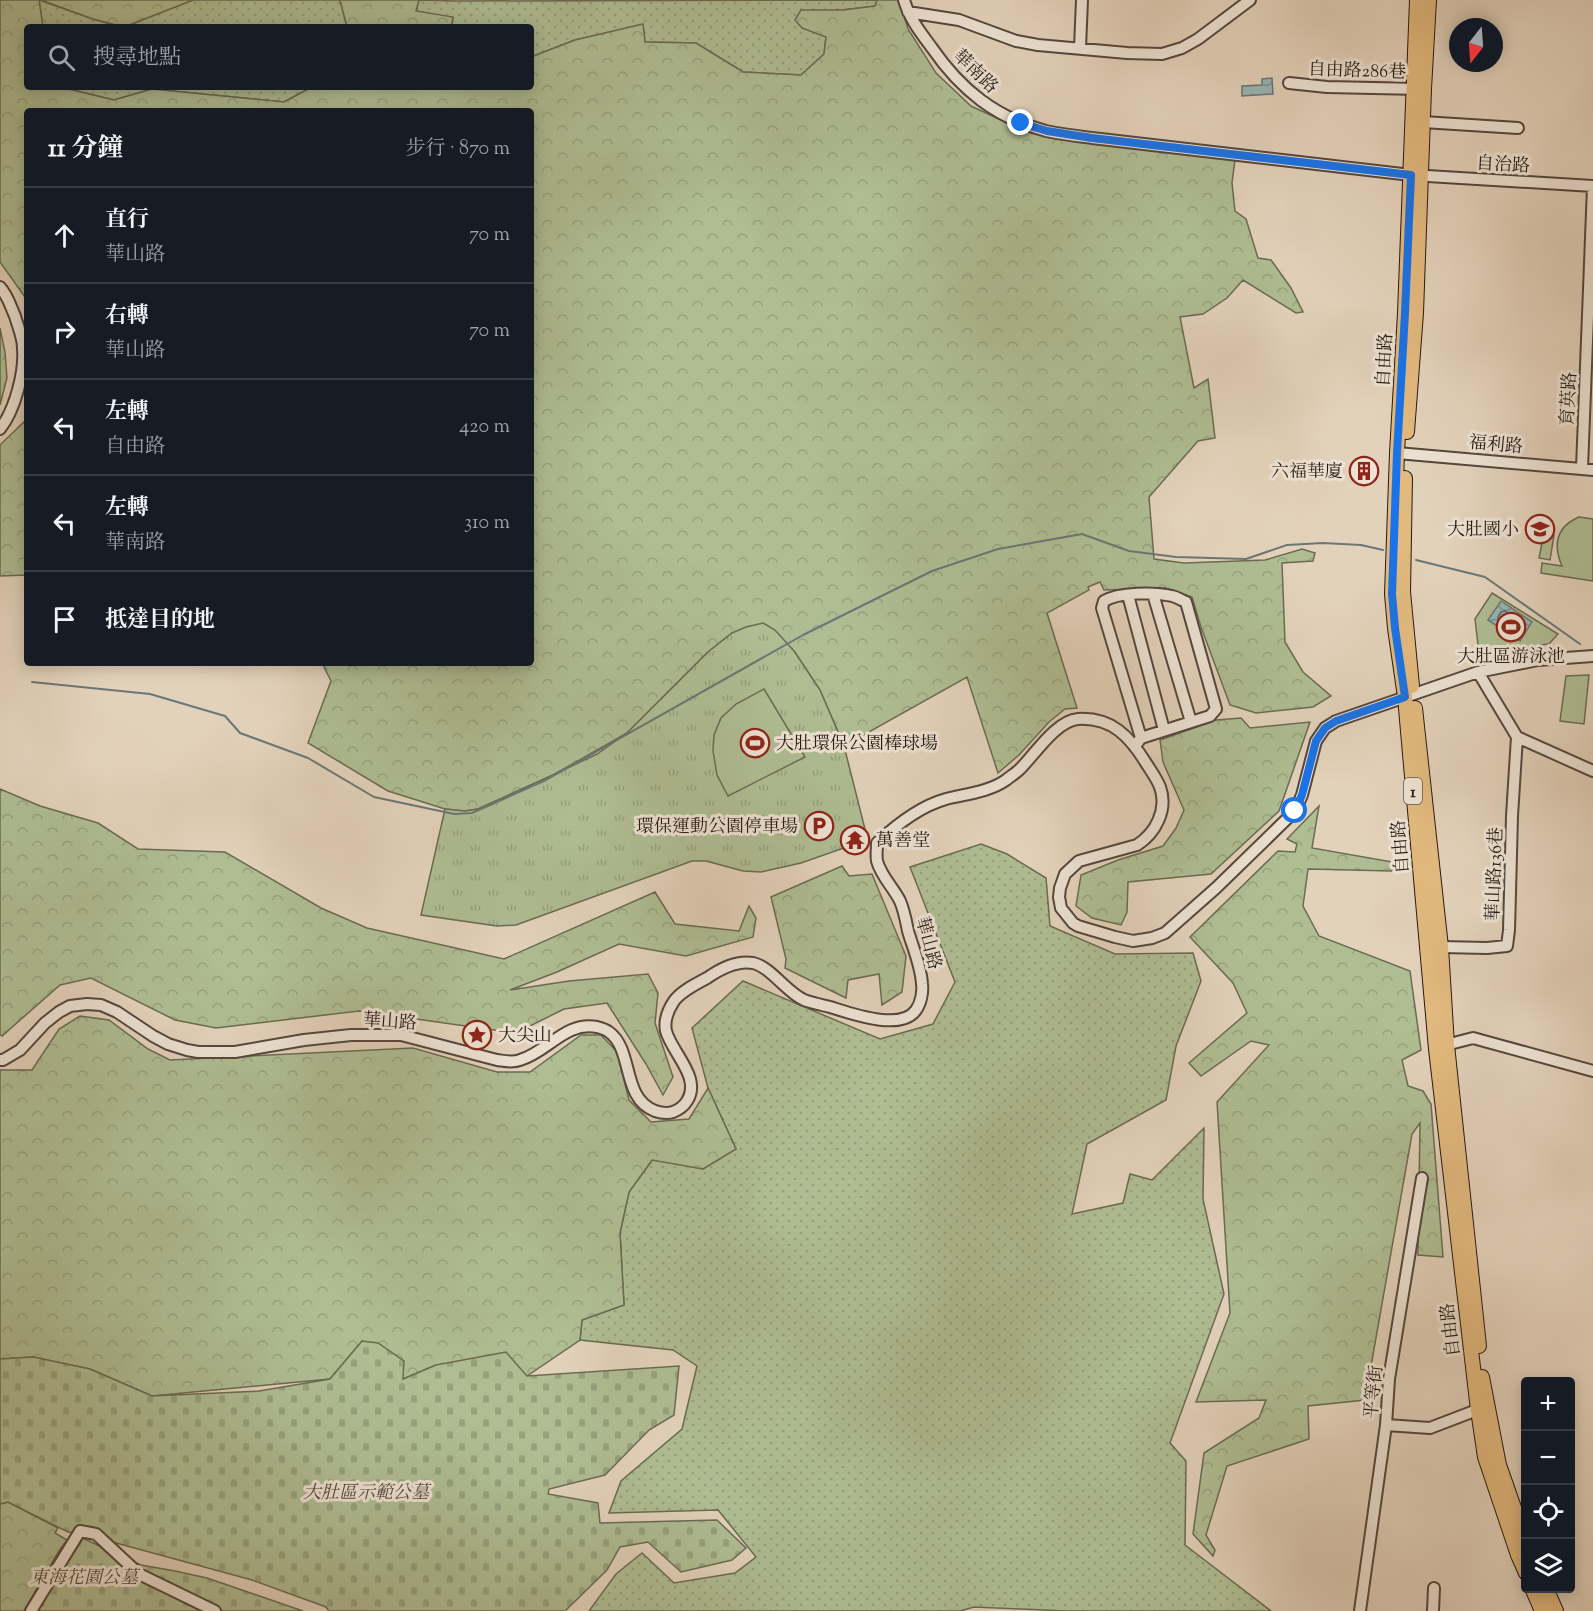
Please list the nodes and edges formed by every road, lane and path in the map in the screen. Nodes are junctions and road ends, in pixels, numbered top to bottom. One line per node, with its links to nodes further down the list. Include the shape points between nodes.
1 (904, 0): 6 (street, 華南路)
2 (1082, 0): 7 (street)
3 (1250, 0): 7 (street, via 1198,39 1162,54)
4 (1417, 0): 9 (main road, 自由路 / 1)
5 (1429, 0): 9 (main road, 自由路 / 1)
6 (908, 12): 7 (street, via 959,20 1016,41); 12 (street, 華南路, via 954,77 985,104 1021,123 1092,138)
7 (1080, 48)
8 (1289, 83): 9 (street, 自由路286巷)
9 (1419, 89): 10 (main road, 自由路 / 1); 12 (main road, 自由路 / 1)
10 (1423, 122): 11 (street); 12 (main road, 自由路 / 1)
11 (1518, 128)
12 (1416, 175): 13 (street, 自治路); 16 (main road, 自由路 / 1, via 1416,313)
13 (1593, 186): 17 (street, 育英路)
14 (0, 287): 15 (street, via 7,294 24,349 14,402)
15 (0, 429)
16 (1401, 453): 17 (street, 福利路); 22 (main road, 自由路 / 1)
17 (1587, 469)
18 (1153, 594): 19 (street); 23 (street); 23 (street, via 1174,596 1186,602 1216,710)
19 (1128, 595): 24 (street); 26 (street, via 1108,598 1102,608)
20 (1593, 656): 21 (street, 華山路, via 1538,660)
21 (1478, 672): 22 (street, 華山路); 25 (street)
22 (1409, 696): 26 (street, 華山路, via 1325,728 1316,741 1295,811 1165,933 1133,940 1077,926 1061,908 1059,897 1065,874 1079,861 1137,845 1156,826 1163,799); 28 (main road, 自由路 / 1); 29 (main road, 自由路 / 1)
23 (1191, 722): 24 (street)
24 (1164, 730): 26 (street)
25 (1517, 737): 27 (street); 28 (street, 華山路136巷, via 1507,946)
26 (1138, 742): 30 (street, 華山路, via 1100,720 1066,722 1000,784 943,800 915,813 877,843 877,860 900,901 922,984 921,1000 908,1016 882,1020 803,999 755,963 740,962 720,969 678,996 668,1012 666,1032 692,1082 690,1096 673,1112 647,1107 637,1097 619,1044 611,1033 589,1026 569,1030 533,1054 511,1062 401,1035 351,1035 236,1052 198,1052 168,1044 101,1005 87,1004 59,1012 20,1050)
27 (1593, 771)
28 (1441, 947): 29 (main road, 自由路 / 1)
29 (1441, 1046): 31 (street, via 1473,1038); 33 (main road, 自由路 / 1); 35 (main road, 自由路 / 1, via 1482,1381 1499,1465)
30 (0, 1060)
31 (1593, 1071)
32 (1422, 1178): 34 (street, 平等街, via 1389,1379)
33 (1478, 1410): 34 (street, via 1430,1428); 35 (main road, 自由路 / 1, via 1485,1457)
34 (1386, 1425): 41 (street, 平等街)
35 (1520, 1539)
36 (1434, 1588): 42 (street)
37 (1534, 1593): 43 (main road)
38 (1548, 1593): 44 (main road)
39 (31, 1611): 40 (street, via 80,1531 96,1534 139,1574)
40 (215, 1611)
41 (1360, 1611)
42 (1433, 1611)
43 (1542, 1611)
44 (1556, 1611)

